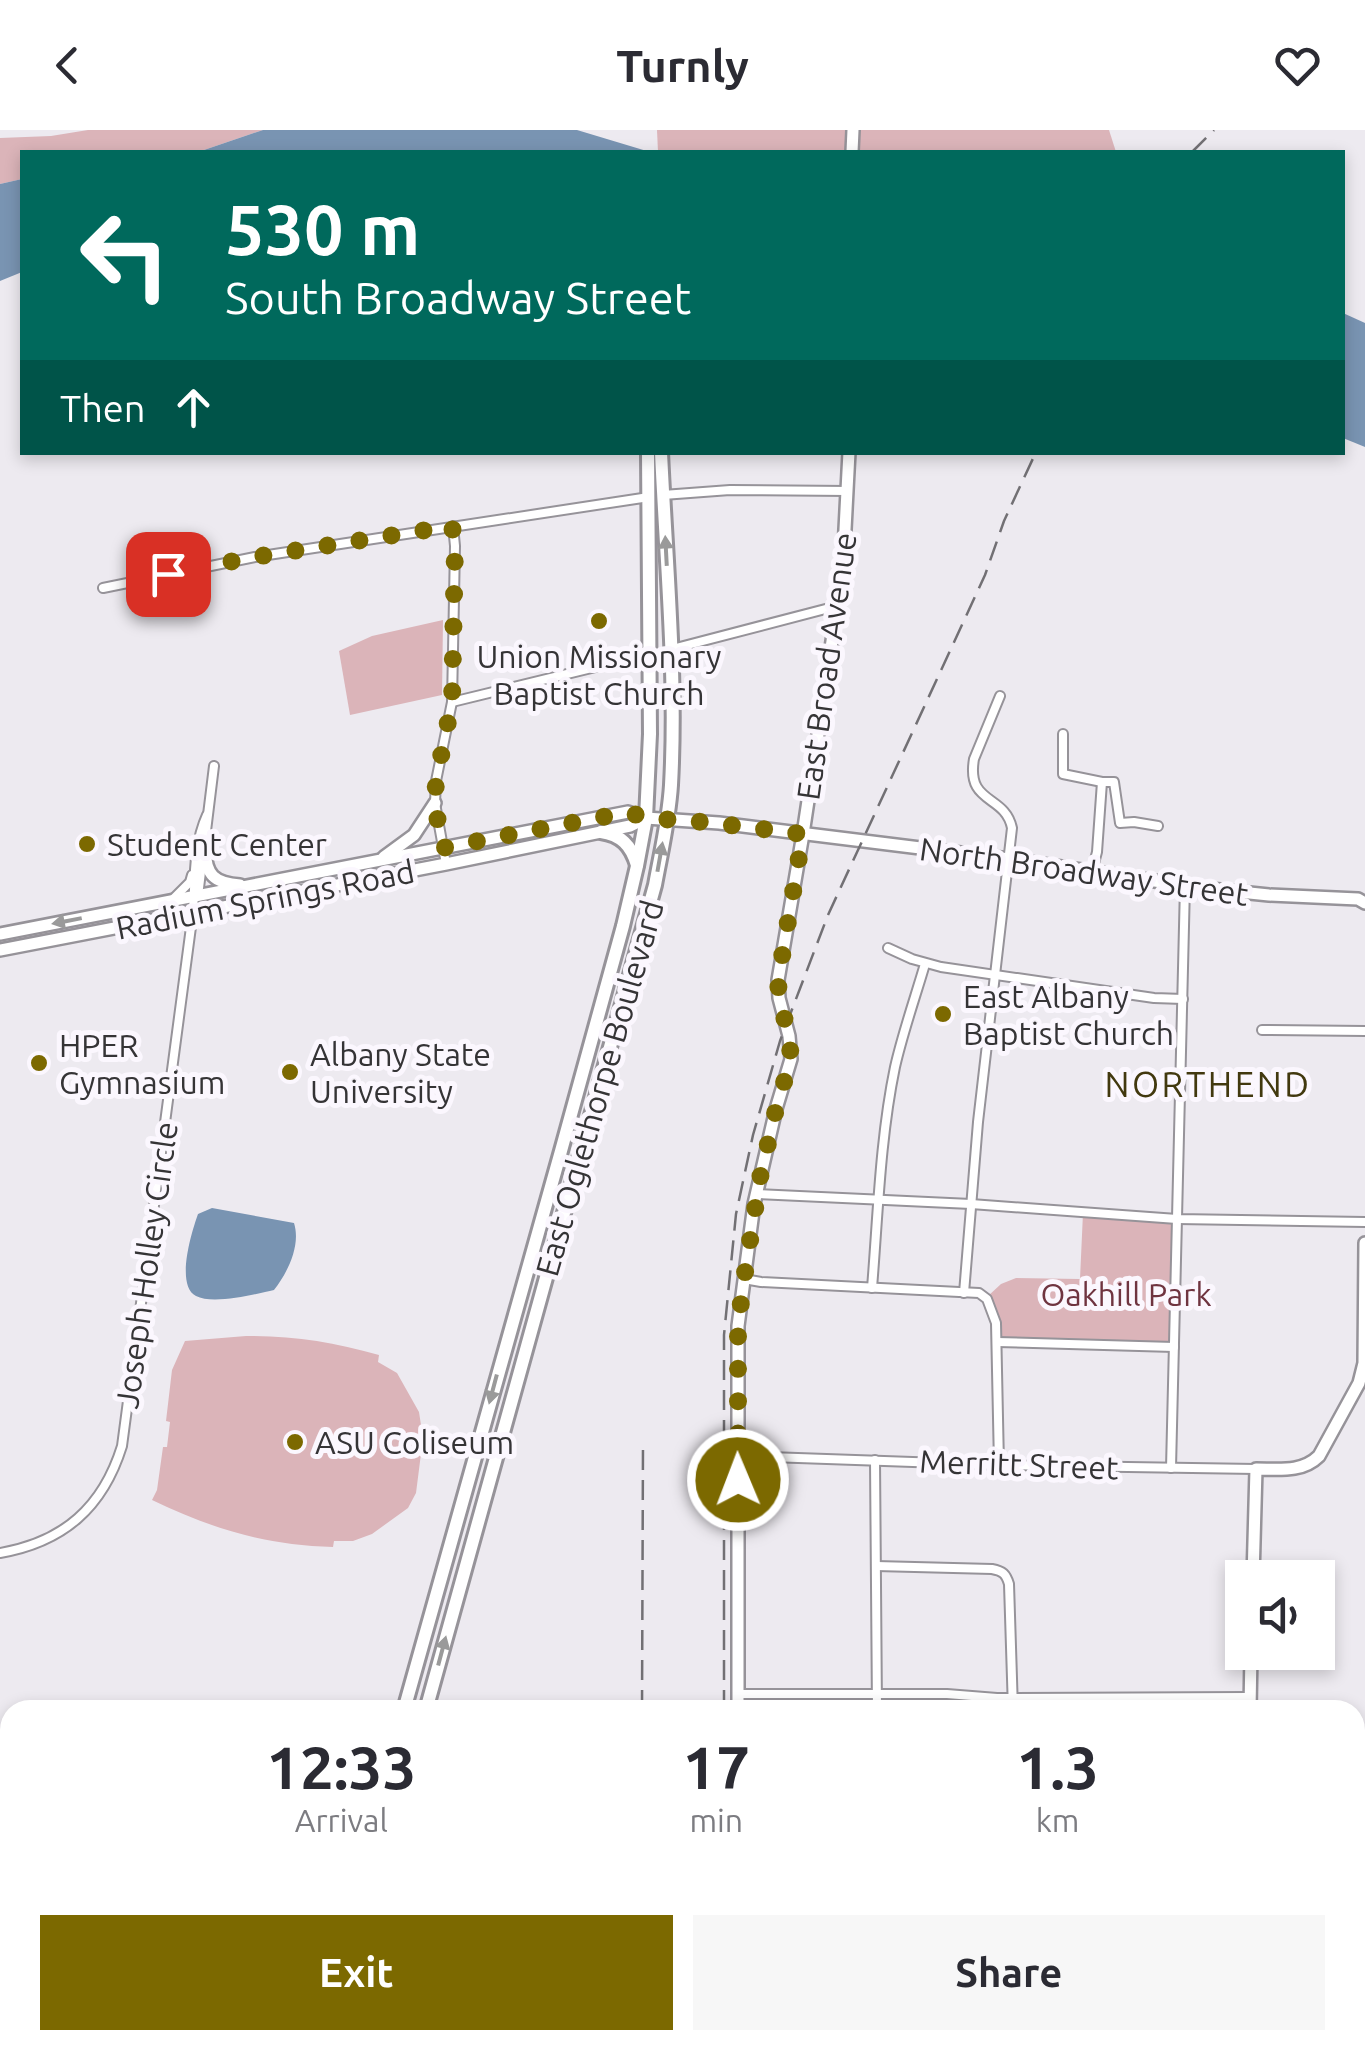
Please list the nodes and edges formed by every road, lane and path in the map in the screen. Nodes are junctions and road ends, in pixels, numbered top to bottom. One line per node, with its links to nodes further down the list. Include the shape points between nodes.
1 (649, 455): 5 (main road, East Oglethorpe Boulevard)
2 (660, 455): 5 (main road, East Oglethorpe Boulevard)
3 (848, 455): 4 (main road, East Broad Avenue)
4 (848, 491): 5 (street); 9 (main road, East Broad Avenue)
5 (656, 496): 6 (street); 7 (main road, East Oglethorpe Boulevard); 10 (main road, East Oglethorpe Boulevard, one-way to 5)
6 (452, 526): 8 (street); 13 (street)
7 (649, 544): 10 (main road, via 660,637); 11 (main road, East Oglethorpe Boulevard)
8 (103, 588)
9 (837, 606): 10 (street); 23 (main road, East Broad Avenue)
10 (670, 649): 20 (main road, East Oglethorpe Boulevard)
11 (649, 654): 13 (street); 19 (main road, East Oglethorpe Boulevard)
12 (1000, 696): 26 (street, via 972,769 976,788 1010,819)
13 (452, 702): 17 (street)
14 (1064, 734): 16 (street, via 1063,774)
15 (214, 766): 18 (street)
16 (1102, 782): 21 (street, via 1114,782 1120,824); 31 (street)
17 (435, 803): 24 (street); 27 (main road, via 414,835)
18 (207, 815): 25 (street); 29 (street)
19 (646, 818): 20 (main road, Radium Springs Road); 22 (main road, Radium Springs Road); 24 (main road, Radium Springs Road, via 628,812); 30 (main road, East Oglethorpe Boulevard)
20 (666, 818): 23 (main road, North Broadway Street); 71 (main road, East Oglethorpe Boulevard, one-way to 20, via 649,910)
21 (1158, 826)
22 (601, 832): 28 (main road, Radium Springs Road); 30 (main road, via 626,842)
23 (803, 834): 26 (main road, North Broadway Street); 46 (main road, East Broad Avenue, via 778,980 791,1059)
24 (442, 848): 27 (main road, Radium Springs Road); 28 (street)
25 (205, 850): 33 (main road, via 212,876); 34 (street)
26 (1009, 859): 31 (main road, North Broadway Street); 42 (street)
27 (379, 860): 33 (main road, Radium Springs Road)
28 (446, 864): 37 (main road, Radium Springs Road)
29 (194, 866): 34 (street); 35 (street, via 190,882)
30 (637, 866): 70 (main road, East Oglethorpe Boulevard, one-way to 70)
31 (1092, 871): 32 (main road, North Broadway Street)
32 (1185, 885): 36 (main road, North Broadway Street); 43 (street)
33 (249, 886): 34 (main road, Radium Springs Road)
34 (196, 897): 35 (main road, Radium Springs Road); 37 (street, Joseph Holley Circle)
35 (168, 902): 38 (main road, Radium Springs Road, one-way to 38)
36 (1365, 903)
37 (193, 912): 40 (main road, Radium Springs Road); 63 (street, Joseph Holley Circle, via 115,1470 78,1520)
38 (0, 934)
39 (888, 948): 41 (street)
40 (0, 950)
41 (926, 964): 42 (street); 47 (street, via 894,1070)
42 (993, 976): 43 (street); 48 (street)
43 (1182, 999): 49 (street)
44 (1262, 1030): 45 (street)
45 (1365, 1031)
46 (756, 1194): 47 (street); 52 (main road, East Broad Avenue)
47 (880, 1200): 48 (street); 53 (street)
48 (971, 1204): 49 (street); 54 (street)
49 (1177, 1219): 50 (street); 56 (street)
50 (1365, 1222)
51 (1365, 1244): 57 (main road)
52 (744, 1279): 53 (street); 58 (main road, East Broad Avenue)
53 (872, 1288): 54 (street)
54 (964, 1293): 55 (street, via 988,1298)
55 (997, 1342): 56 (street); 60 (street)
56 (1174, 1346): 61 (street)
57 (1365, 1363): 62 (main road, Merritt Street, via 1312,1464)
58 (738, 1456): 59 (street, Merritt Street); 67 (main road, East Broad Avenue)
59 (874, 1460): 60 (street, Merritt Street); 65 (street)
60 (999, 1465): 61 (street, Merritt Street)
61 (1171, 1468): 62 (street, Merritt Street)
62 (1256, 1469): 64 (main road)
63 (0, 1552)
64 (1253, 1560)
65 (876, 1566): 68 (street); 69 (street, via 1000,1571 1007,1578)
66 (1251, 1670): 75 (main road)
67 (738, 1694): 68 (street); 72 (main road, East Broad Avenue)
68 (876, 1694): 69 (street); 73 (street)
69 (1012, 1698): 74 (street)
70 (407, 1700)
71 (429, 1700)
72 (738, 1700)
73 (876, 1700)
74 (1107, 1700)
75 (1250, 1700)

